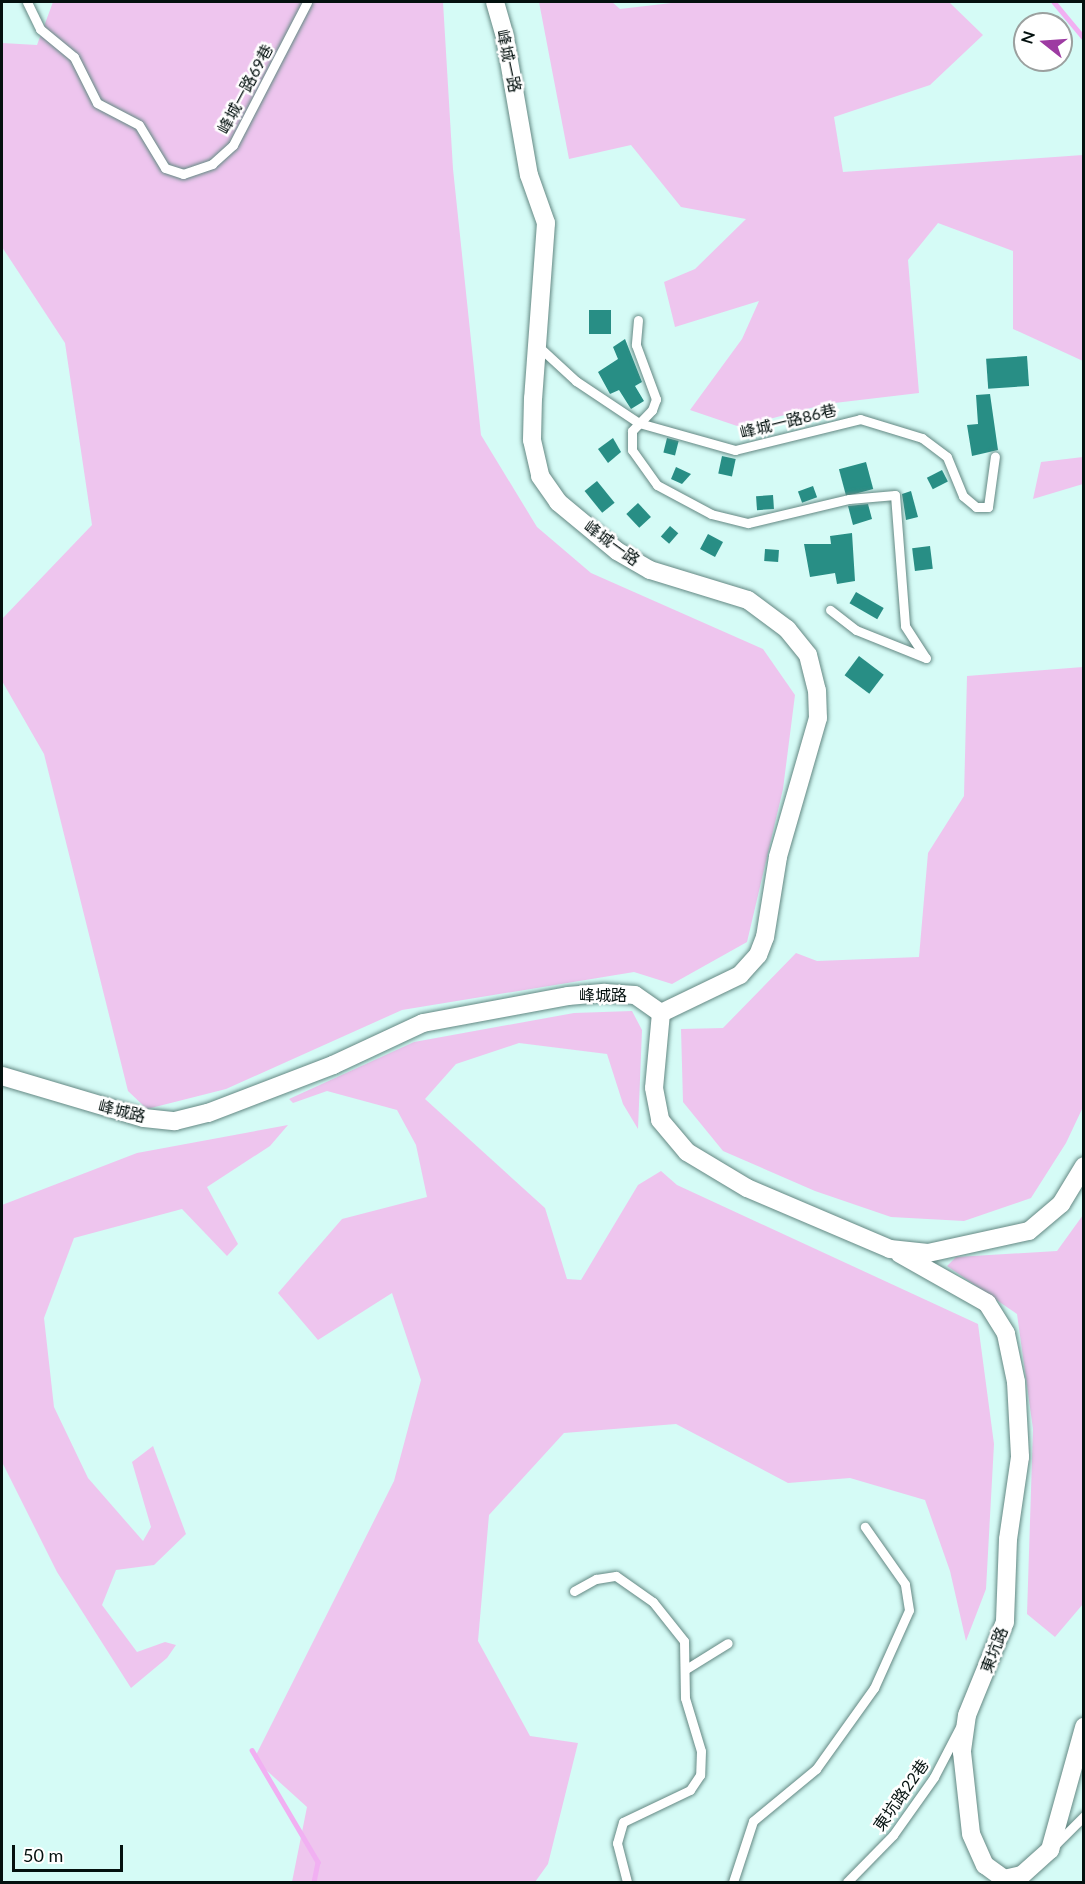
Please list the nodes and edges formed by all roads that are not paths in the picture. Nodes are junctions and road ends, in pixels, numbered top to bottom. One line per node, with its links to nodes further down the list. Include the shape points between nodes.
1 (27, 2): 2 (lane, 峰城一路69巷, via 40,29 74,57 96,103 139,125 165,168 183,174 212,164 233,145)
2 (307, 2)
3 (495, 2): 5 (street, 峰城一路, via 525,136 529,175 546,223)
4 (638, 320): 6 (lane, via 636,345 656,399 652,410)
5 (536, 344): 6 (lane, 峰城一路86巷, via 576,381); 9 (street, 峰城一路, via 532,440 540,476 558,502 617,551 650,570 748,600 787,629 808,655 816,690 818,718 778,858 765,937 758,955 740,975)
6 (639, 423): 7 (lane, 峰城一路86巷, via 735,450 860,419 922,438 947,457 963,496 976,507 988,507); 8 (lane, via 632,431 632,450 645,472 657,485 711,514 748,523 849,499 895,495 905,626 926,658 855,630)
7 (995, 456)
8 (830, 610)
9 (661, 1013): 10 (street, 峰城路, via 635,995 605,993 568,996 423,1023 322,1070 208,1113 175,1121 144,1118); 12 (street, via 654,1088 660,1120 687,1152 747,1188)
10 (2, 1076)
11 (1083, 1166): 12 (street, via 1060,1204 1029,1231 928,1253)
12 (891, 1249): 17 (street, 東坑路, via 987,1303 1006,1334 1016,1382 1020,1457 1008,1539 1005,1622)
13 (865, 1527): 23 (lane, via 905,1584 909,1610 874,1688 822,1761 753,1821)
14 (574, 1591): 16 (lane, via 596,1579 616,1576 634,1587 654,1602 684,1641)
15 (728, 1643): 16 (lane)
16 (686, 1669): 22 (lane, via 685,1698 701,1751 700,1775 690,1790 622,1822 617,1843)
17 (967, 1714): 21 (street, 東坑路, via 962,1752 971,1834 985,1865); 24 (lane, 東坑路22巷, via 933,1777 893,1835)
18 (1083, 1727): 20 (street)
19 (1083, 1816): 20 (lane)
20 (1050, 1850): 21 (street, 東坑路, via 1022,1875)
21 (1004, 1881)
22 (627, 1882)
23 (733, 1882)
24 (847, 1882)

